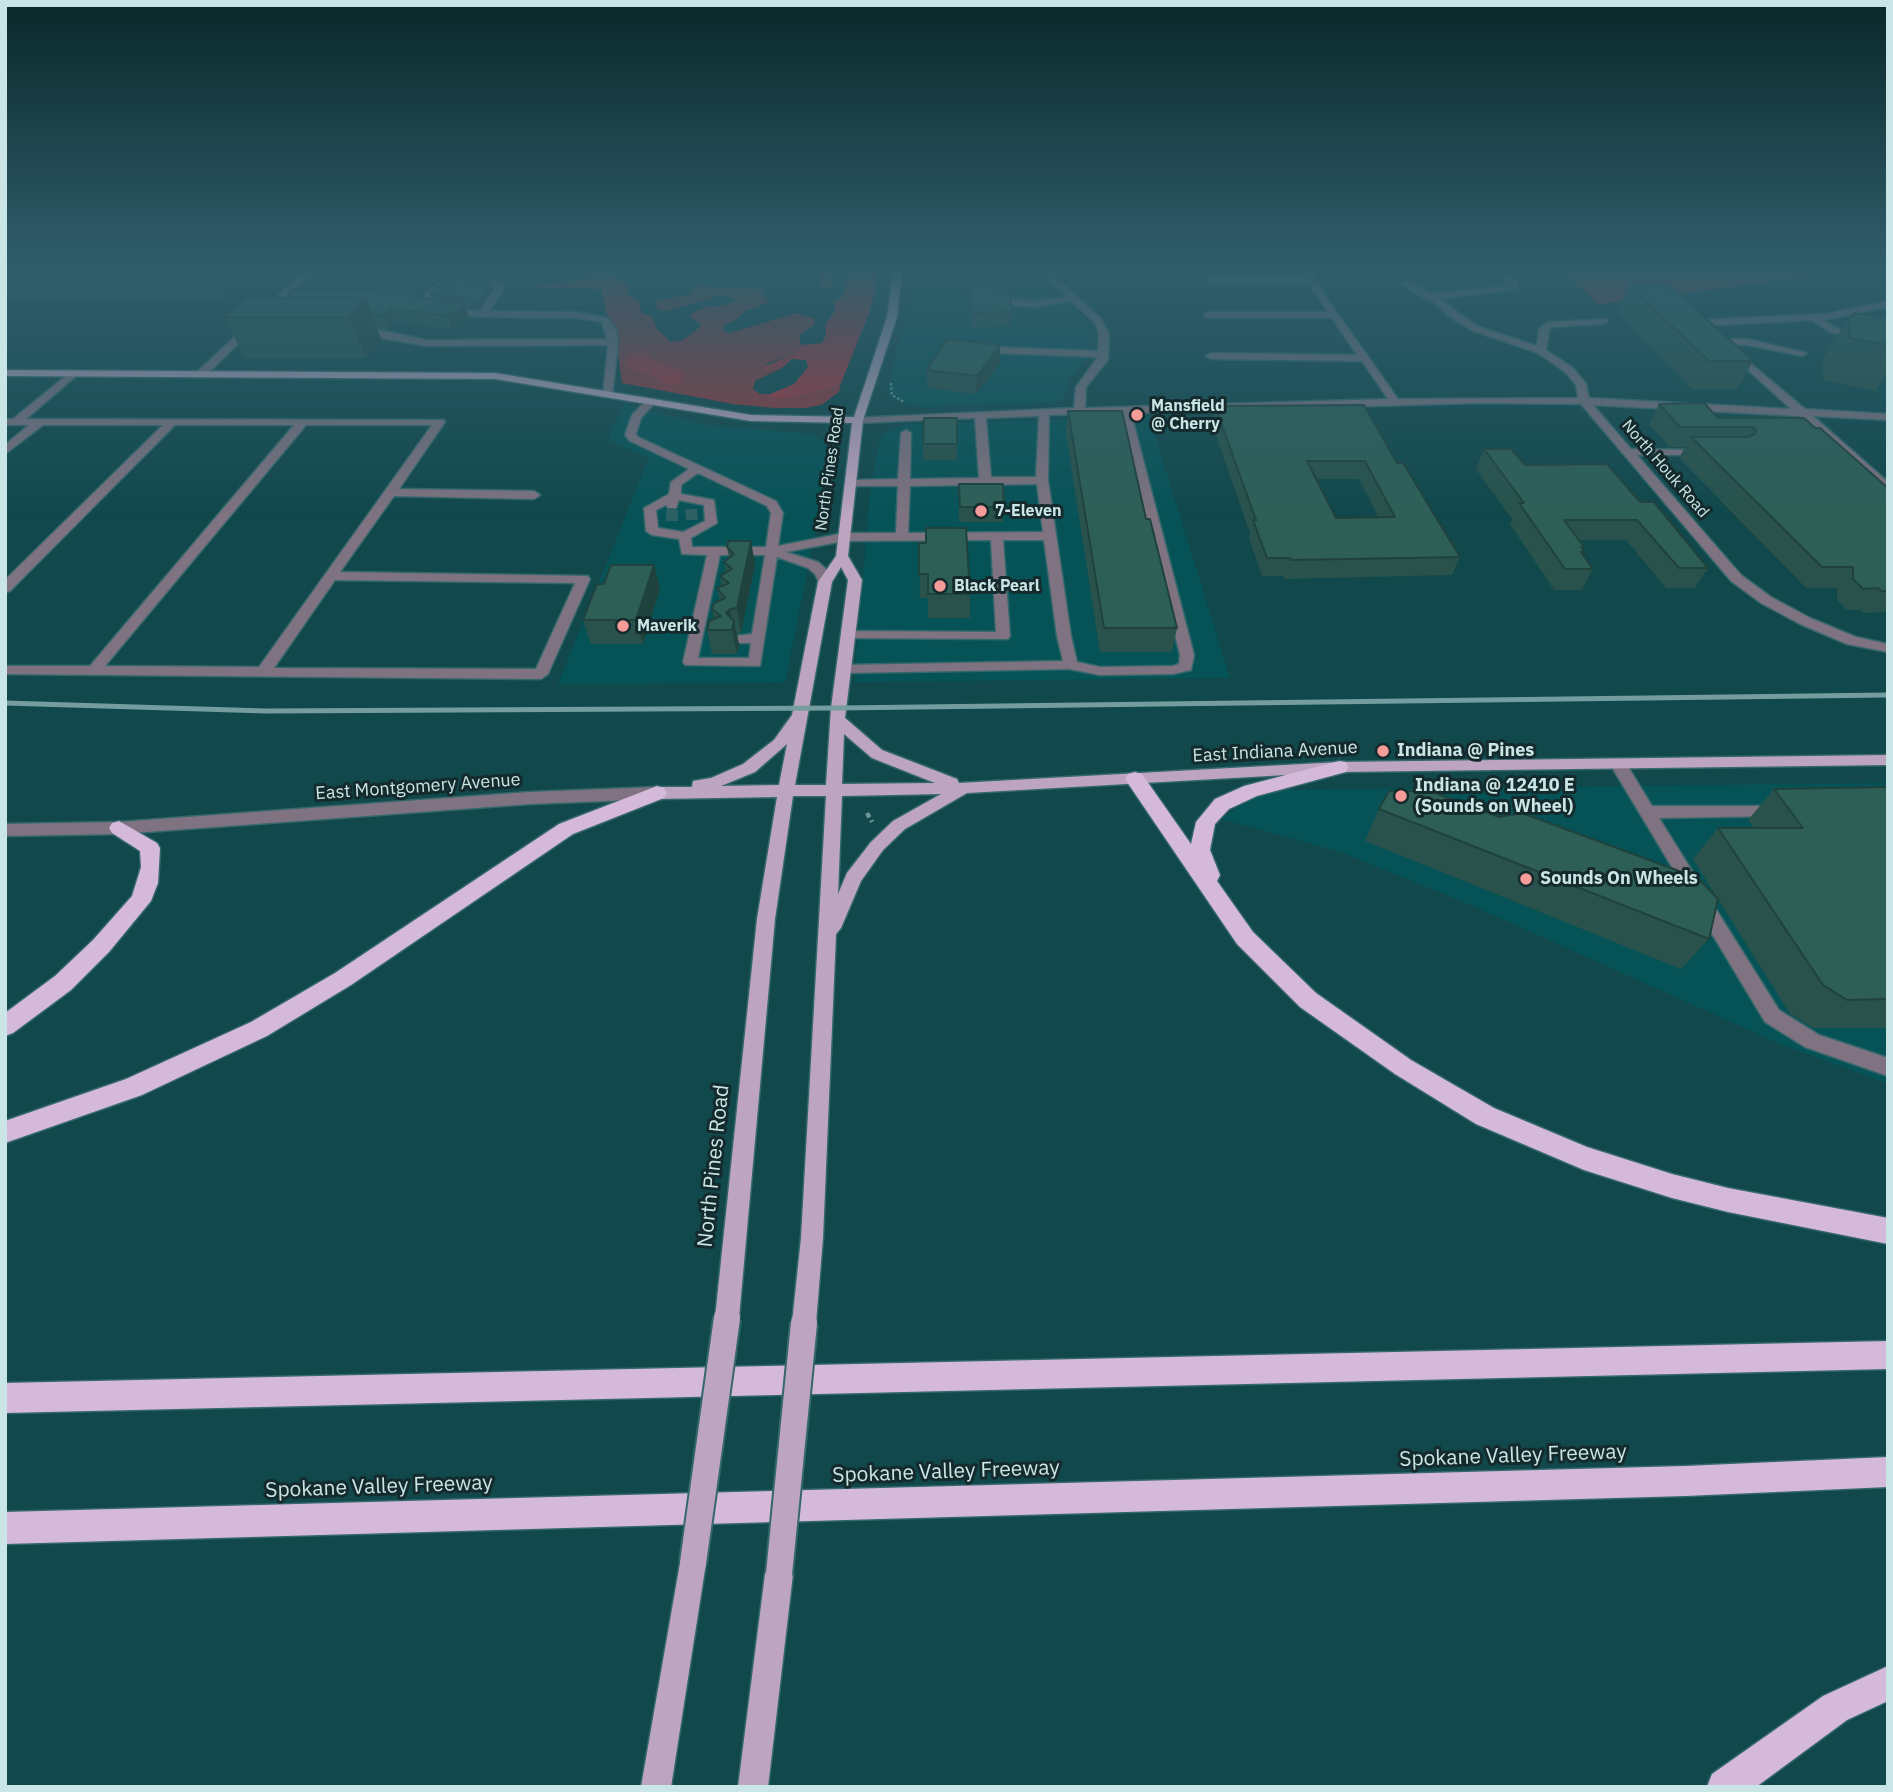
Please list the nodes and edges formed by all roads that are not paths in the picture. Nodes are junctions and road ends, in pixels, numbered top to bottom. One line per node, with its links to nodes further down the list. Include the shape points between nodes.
1 (226, 351): 16 (street)
2 (612, 351): 17 (street)
3 (881, 351): 27 (main road, North Pines Road)
4 (1012, 351): 10 (street)
5 (1103, 351): 10 (street)
6 (1360, 351): 13 (street)
7 (1541, 351): 19 (street, North Houk Road, via 1569,370 1581,384)
8 (1732, 351): 24 (street)
9 (1787, 351): 11 (street)
10 (1103, 354): 22 (street, via 1081,387)
11 (1802, 354)
12 (1211, 356): 13 (street)
13 (1365, 358): 20 (street)
14 (5, 373): 15 (main road)
15 (72, 374): 16 (main road); 28 (street)
16 (201, 374): 17 (main road, via 495,376)
17 (608, 394): 18 (main road)
18 (651, 401): 27 (main road, via 751,418); 36 (street, via 639,412 630,435)
19 (1584, 401): 20 (street); 24 (street); 34 (street, North Houk Road)
20 (1395, 402): 21 (street)
21 (1125, 410): 22 (street); 65 (street, via 1187,655 1186,667 1100,671)
22 (1079, 411): 23 (street)
23 (1044, 412): 25 (street); 37 (street)
24 (1803, 412): 26 (street); 41 (street)
25 (980, 415): 27 (street); 38 (street)
26 (1888, 417)
27 (858, 420): 40 (main road, North Pines Road)
28 (10, 422): 29 (street)
29 (40, 422): 30 (street); 33 (street)
30 (171, 423): 31 (street); 55 (street)
31 (302, 423): 42 (street, via 440,422); 69 (street)
32 (906, 433): 39 (street)
33 (5, 451)
34 (1627, 452): 35 (street); 64 (street, North Houk Road, via 1736,578 1805,621 1852,641)
35 (1711, 452)
36 (697, 468): 44 (street, via 675,484); 51 (street, via 772,504 777,513)
37 (1042, 480): 38 (street); 47 (street)
38 (985, 481): 39 (street)
39 (906, 482): 40 (street); 49 (street)
40 (851, 483): 48 (main road, North Pines Road)
41 (1888, 488)
42 (391, 492): 43 (street); 53 (street)
43 (534, 495)
44 (676, 496): 45 (street, via 673,533); 45 (street, via 690,505 692,531); 45 (street, via 710,503 711,523); 45 (street, via 650,508 652,531)
45 (685, 536): 50 (street, via 686,551)
46 (997, 536): 47 (street); 49 (street); 61 (street)
47 (1050, 536): 65 (street)
48 (844, 537): 49 (street); 51 (street); 52 (main road, North Pines Road)
49 (902, 537)
50 (713, 551): 51 (street); 62 (street, via 714,576 690,662 755,663)
51 (770, 551): 54 (street, via 813,565); 56 (street, via 760,576)
52 (842, 556): 54 (main road, North Pines Road); 60 (main road, North Pines Road, via 855,580)
53 (332, 576): 70 (street); 70 (street, via 583,579 541,674)
54 (825, 582): 71 (main road, North Pines Road)
55 (5, 588)
56 (764, 598): 57 (street); 59 (street)
57 (748, 599)
58 (744, 621): 59 (street)
59 (761, 621): 62 (street)
60 (848, 635): 61 (street); 67 (main road, North Pines Road)
61 (1003, 636): 66 (street)
62 (758, 638): 63 (street)
63 (740, 639)
64 (1888, 648)
65 (1069, 665): 66 (street)
66 (1005, 667): 67 (street)
67 (844, 669): 72 (main road, North Pines Road)
68 (5, 670): 69 (street)
69 (94, 670): 70 (street)
70 (264, 671)
71 (801, 714): 79 (main road, North Pines Road); 80 (main road, via 779,744 749,768 714,783)
72 (838, 720): 77 (main road, via 877,754); 78 (main road, North Pines Road)
73 (1888, 760): 74 (main road, East Indiana Avenue)
74 (1618, 764): 75 (main road, East Indiana Avenue); 82 (street)
75 (1339, 767): 76 (main road, East Indiana Avenue); 85 (highway, via 1222,803 1206,822 1200,850)
76 (1135, 779): 77 (main road, East Indiana Avenue); 85 (highway)
77 (964, 788): 78 (main road, East Indiana Avenue); 86 (main road, via 899,825 877,846 853,878)
78 (833, 791): 79 (main road, East Montgomery Avenue); 86 (main road, North Pines Road)
79 (784, 792): 80 (main road, East Montgomery Avenue); 96 (main road, North Pines Road, bridge, via 766,919 727,1318)
80 (657, 793): 83 (street, East Montgomery Avenue); 89 (highway, via 566,829 343,979 259,1029 133,1087)
81 (1793, 810): 82 (street)
82 (1647, 811): 88 (street, via 1772,1016 1812,1041)
83 (119, 828): 84 (street, East Montgomery Avenue); 87 (highway, via 150,848 150,875 140,901 63,983)
84 (5, 830)
85 (1221, 903): 90 (highway, via 1245,938 1308,1000 1403,1067 1485,1116 1584,1158 1672,1185)
86 (827, 940): 97 (main road, North Pines Road, bridge, via 813,1238)
87 (5, 1026)
88 (1888, 1067)
89 (5, 1132)
90 (1888, 1231)
91 (1888, 1355): 92 (highway)
92 (5, 1398)
93 (1888, 1472): 94 (highway, Spokane Valley Freeway, via 1643,1483)
94 (5, 1528)
95 (1888, 1683): 98 (highway, via 1835,1708)
96 (656, 1787)
97 (753, 1787)
98 (1725, 1787)

